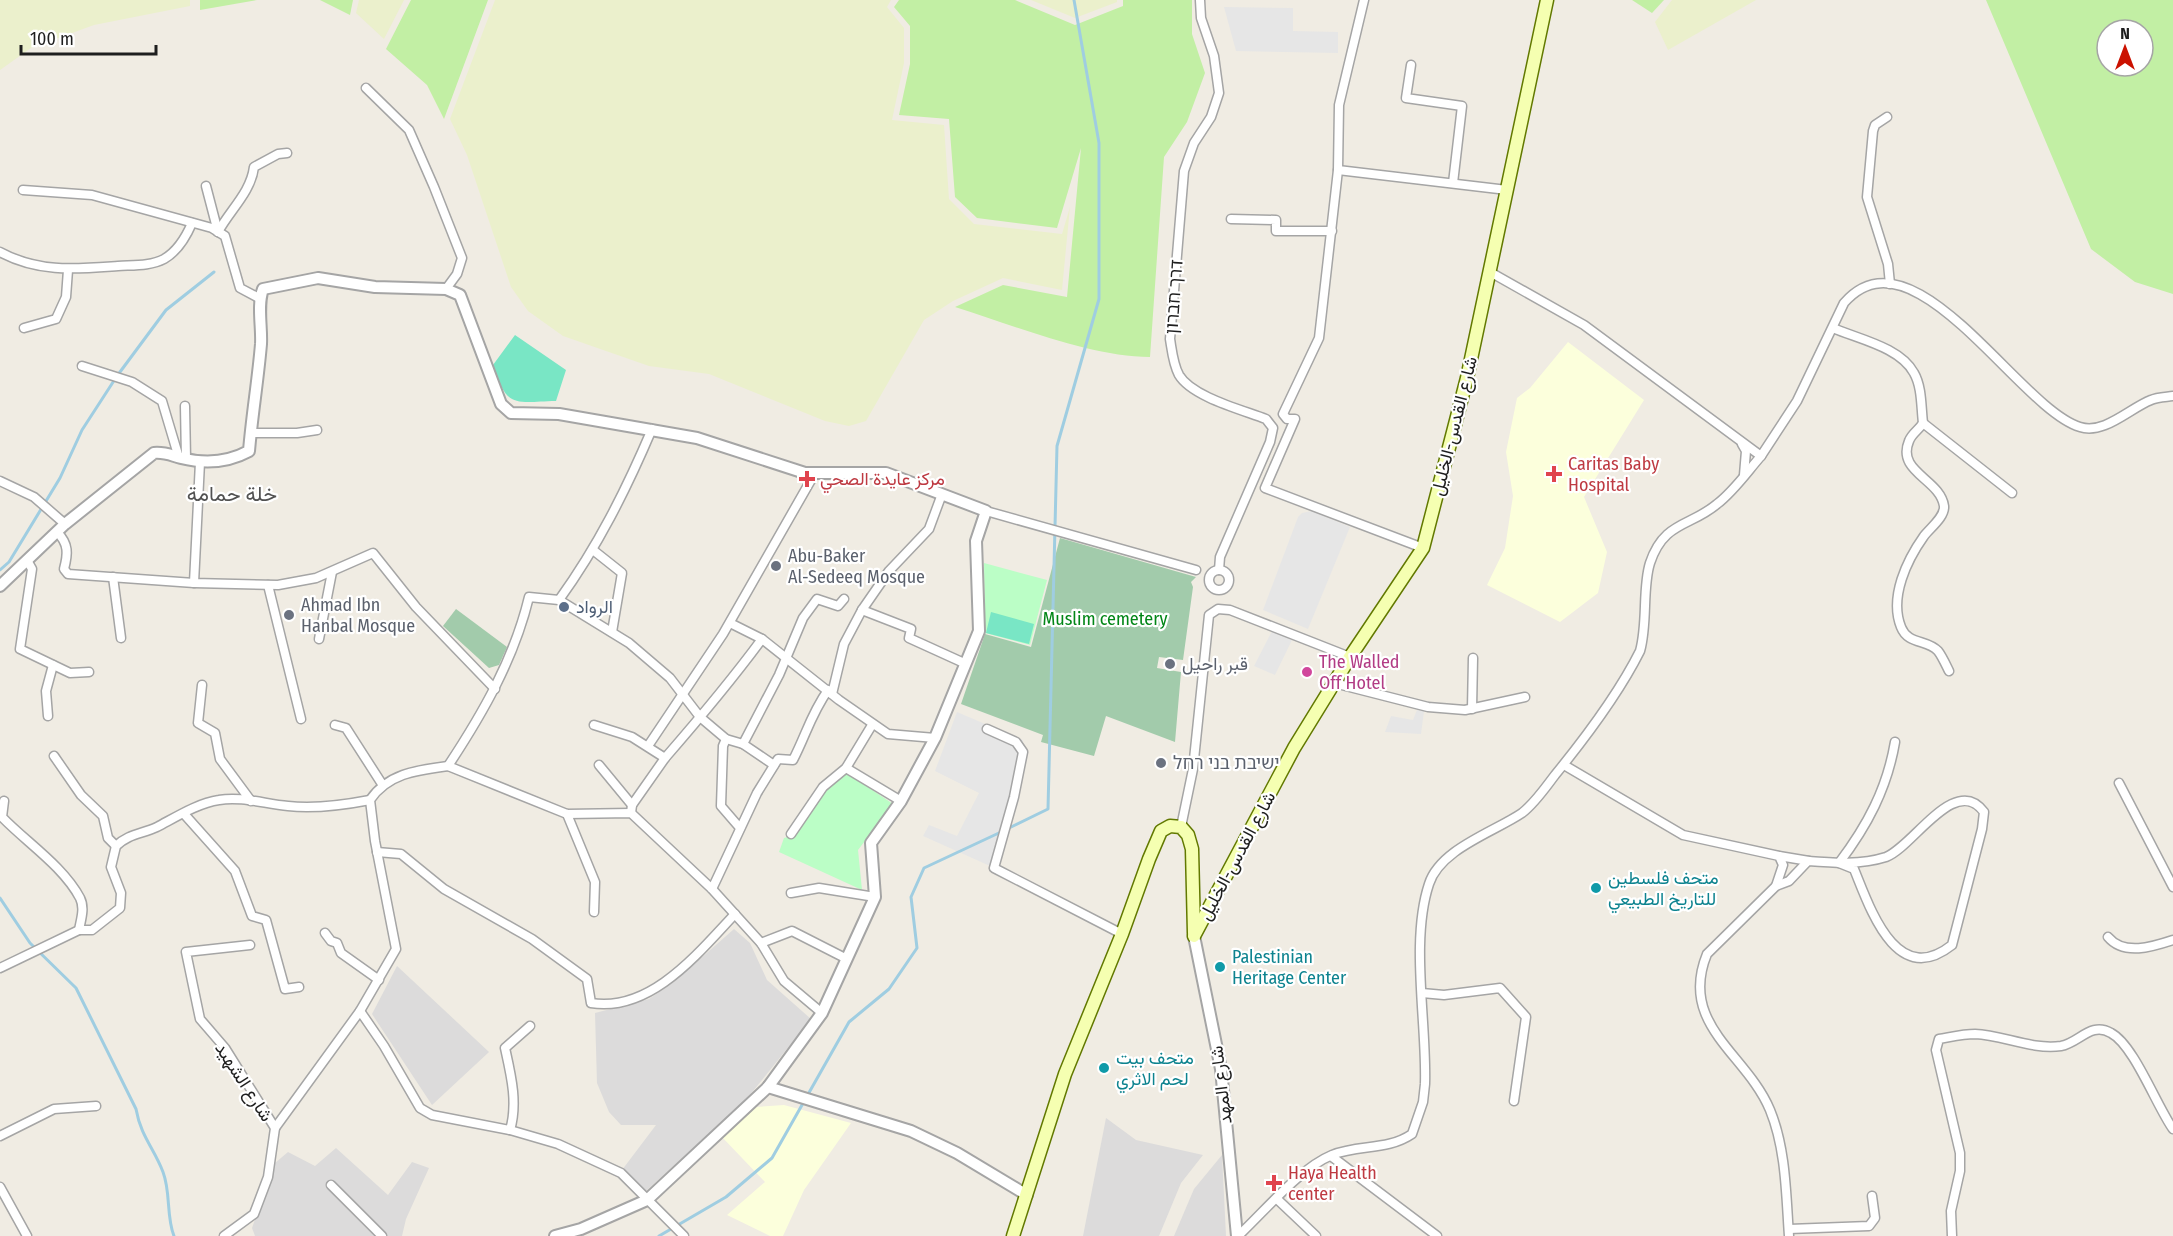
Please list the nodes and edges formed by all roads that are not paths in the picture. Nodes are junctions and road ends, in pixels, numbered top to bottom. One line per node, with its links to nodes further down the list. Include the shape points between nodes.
1 (1200, 0): 47 (street, דרך חברון, via 1219,93 1184,171 1170,339 1172,356 1180,376 1194,389 1266,419 1273,428 1220,557)
2 (1364, 0): 8 (street, via 1339,105)
3 (1547, 0): 12 (main road, شارع القدس-الخليل)
4 (1411, 65): 9 (street, via 1406,98 1462,106)
5 (366, 88): 21 (street, via 409,130 434,187 462,258)
6 (1887, 117): 20 (street, via 1873,130 1866,188)
7 (287, 153): 16 (street, via 254,167 250,186)
8 (1338, 170): 9 (street); 15 (street)
9 (1453, 183): 12 (street)
10 (206, 186): 16 (street)
11 (23, 190): 14 (street, via 92,195)
12 (1507, 190): 19 (main road, شارع القدس-الخليل)
13 (1231, 219): 15 (street, via 1276,220 1276,231)
14 (192, 223): 16 (street); 18 (street, via 184,241 164,259 147,264)
15 (1332, 231): 43 (street, via 1319,338 1283,414 1295,420 1265,488)
16 (218, 232): 22 (street, via 225,236 240,288)
17 (0, 252): 18 (street, via 25,263)
18 (68, 270): 23 (street, via 66,297 56,319)
19 (1490, 272): 32 (street, via 1584,325); 43 (main road, شارع القدس-الخليل)
20 (1890, 284): 24 (street, via 1877,283 1851,295); 26 (street, via 1953,316 2031,392 2071,424 2091,429 2153,399)
21 (446, 289): 22 (street, via 375,287 318,278 263,289); 29 (street, via 460,295 501,404 511,413 560,414)
22 (259, 298): 31 (street, via 259,369)
23 (24, 328)
24 (1833, 328): 28 (street, via 1905,362 1920,391); 33 (street, via 1797,401)
25 (82, 366): 34 (street, via 132,382 162,401)
26 (2173, 396)
27 (185, 406): 34 (street)
28 (1923, 423): 39 (street); 66 (street, via 1909,440 1909,463 1936,490 1944,506 1903,573 1898,604 1900,625 1906,637 1938,651)
29 (652, 429): 36 (street, via 697,438); 44 (street, via 625,494)
30 (317, 430): 31 (street)
31 (250, 433): 35 (street, via 249,451 231,461)
32 (1740, 441): 33 (street); 37 (street, via 1746,451)
33 (1761, 456): 37 (street)
34 (182, 458): 35 (street); 42 (street, via 154,453)
35 (200, 462): 50 (street)
36 (815, 473): 40 (street, via 886,473); 56 (street)
37 (1744, 476): 91 (street, via 1717,505 1668,533 1657,547 1649,565 1640,651)
38 (0, 481): 42 (street, via 34,498)
39 (2012, 492)
40 (942, 494): 41 (street); 55 (street, via 929,529 889,570)
41 (986, 511): 46 (street); 64 (street, via 976,541 979,631)
42 (61, 528): 45 (street); 49 (street, via 68,551 64,569 68,574)
43 (1423, 548): 62 (main road, شارع القدس-الخليل)
44 (593, 550): 54 (street); 57 (street, via 622,573)
45 (28, 562): 52 (street); 65 (street, via 32,569 20,649)
46 (1196, 570)
47 (1219, 570)
48 (332, 572): 51 (street); 59 (street); 70 (street, via 373,553 416,607)
49 (113, 577): 50 (street); 58 (street)
50 (194, 583): 51 (street)
51 (268, 585): 77 (street)
52 (0, 586)
53 (844, 599): 61 (street, via 838,606 818,599 803,618)
54 (559, 600): 57 (street); 70 (street, via 529,597 522,627)
55 (862, 610): 64 (street, via 911,629 909,638); 71 (street, via 844,644)
56 (730, 623): 60 (street); 72 (street)
57 (612, 632): 72 (street)
58 (122, 638)
59 (319, 639)
60 (762, 639): 61 (street); 76 (street)
61 (786, 656): 71 (street); 85 (street)
62 (1350, 657): 68 (main road, شارع القدس-الخليل); 103 (street, via 1230,610 1218,609 1209,615 1193,769)
63 (1473, 657): 74 (street)
64 (964, 663): 83 (street)
65 (53, 665): 67 (street, via 70,673); 75 (street, via 46,691)
66 (1950, 671)
67 (89, 672)
68 (1334, 683): 74 (street, via 1428,707); 121 (main road, شارع القدس-الخليل, via 1294,748)
69 (202, 685): 98 (street, via 198,723 215,733 220,759)
70 (495, 689): 92 (street)
71 (830, 692): 80 (street); 90 (street, via 805,727 793,760 778,759)
72 (684, 695): 76 (street); 86 (street)
73 (1525, 697): 74 (street)
74 (1472, 709)
75 (48, 716)
76 (700, 717): 82 (street); 88 (street)
77 (301, 718)
78 (335, 725): 95 (street, via 346,728)
79 (594, 725): 86 (street)
80 (872, 725): 83 (street, via 888,734); 93 (street)
81 (987, 729): 120 (street, via 1016,741 1023,752 994,868)
82 (726, 738): 85 (street); 104 (street, via 721,806)
83 (935, 738): 99 (street)
84 (1895, 741): 110 (street, via 1890,772 1879,800)
85 (743, 744): 90 (street)
86 (648, 746): 88 (street)
87 (54, 756): 106 (street, via 81,795 103,816 108,838)
88 (665, 758): 100 (street)
89 (599, 765): 100 (street)
90 (774, 765): 104 (street)
91 (1564, 765): 108 (street, via 1683,835); 130 (street, via 1532,804 1467,844 1444,862 1429,881 1421,927)
92 (448, 766): 95 (street, via 405,774); 102 (street)
93 (846, 768): 99 (street); 105 (street, via 823,788)
94 (2119, 783): 112 (street)
95 (382, 784): 96 (street)
96 (370, 800): 98 (street, via 291,806); 107 (street)
97 (4, 801): 118 (street, via 2,817 27,843 39,848 80,898 83,913)
98 (251, 801): 101 (street, via 236,798 208,802)
99 (902, 801): 115 (street, via 871,843)
100 (631, 809): 102 (street); 113 (street)
101 (184, 814): 106 (street, via 131,835); 129 (street, via 236,871 252,916 266,920 285,988)
102 (567, 814): 116 (street, via 595,882)
103 (1181, 826): 120 (main road, via 1161,831); 121 (main road, شارع القدس-الخليل, via 1191,842)
104 (740, 828): 113 (street)
105 (790, 834)
106 (116, 846): 118 (street, via 111,867 121,893 120,908 92,930)
107 (377, 852): 117 (street, via 401,854 444,889 558,957 587,979 591,1003 613,1003 648,993 666,981); 128 (street, via 396,949)
108 (1779, 856): 109 (street); 111 (street, via 1782,865)
109 (1809, 861): 110 (street); 111 (street, via 1789,881)
110 (1839, 863): 110 (street, via 1854,869 1876,923 1890,943 1916,957 1943,952 1952,945 1983,812 1969,803 1947,804 1897,852)
111 (1776, 886): 148 (street, via 1707,954 1699,985 1703,1011 1710,1025 1770,1109 1780,1140)
112 (2173, 887)
113 (711, 889): 117 (street)
114 (791, 893): 115 (street, via 819,888)
115 (875, 897): 126 (street)
116 (594, 912)
117 (735, 914): 124 (street)
118 (79, 930): 127 (street)
119 (325, 933): 128 (street, via 337,943 341,953)
120 (1122, 934): 144 (main road, via 1065,1074)
121 (1194, 936): 155 (street, شارع المهد, via 1221,1069)
122 (2108, 937): 123 (street, via 2115,945 2134,949)
123 (2173, 939)
124 (761, 943): 126 (street, via 792,931); 132 (street, via 784,981)
125 (250, 945): 137 (street, شارع الشهيد, via 186,952 200,1019 225,1048)
126 (847, 959): 132 (street)
127 (0, 968)
128 (379, 980): 131 (street)
129 (299, 987)
130 (1422, 993): 135 (street, via 1444,995 1500,988 1526,1017); 141 (street, via 1425,1084 1412,1134 1393,1144)
131 (360, 1011): 137 (street); 139 (street, via 420,1108 452,1120)
132 (822, 1013): 134 (street)
133 (530, 1026): 139 (street, via 505,1048 512,1077 514,1117)
134 (768, 1087): 144 (street, via 911,1131); 147 (street)
135 (1514, 1101)
136 (96, 1106): 140 (street, via 54,1109)
137 (274, 1128): 150 (street, شارع الشهيد, via 268,1177 254,1214)
138 (2173, 1129): 158 (street, via 2152,1087 2125,1047 2114,1034 2104,1030 2085,1032 2064,1046 2010,1042 1976,1034 1939,1039 1936,1050 1960,1153 1951,1211)
139 (510, 1130): 147 (street, via 558,1144 621,1173)
140 (0, 1136)
141 (1331, 1156): 146 (street); 157 (street)
142 (331, 1185): 151 (street)
143 (0, 1187): 149 (street)
144 (1027, 1195): 154 (main road)
145 (1872, 1196): 148 (street, via 1875,1218 1869,1226)
146 (1277, 1199): 155 (street); 156 (street)
147 (647, 1200): 152 (street); 153 (street)
148 (1789, 1233)
149 (27, 1236)
150 (224, 1236)
151 (382, 1236)
152 (555, 1236)
153 (684, 1236)
154 (1013, 1236)
155 (1237, 1236)
156 (1316, 1236)
157 (1437, 1236)
158 (1952, 1236)

